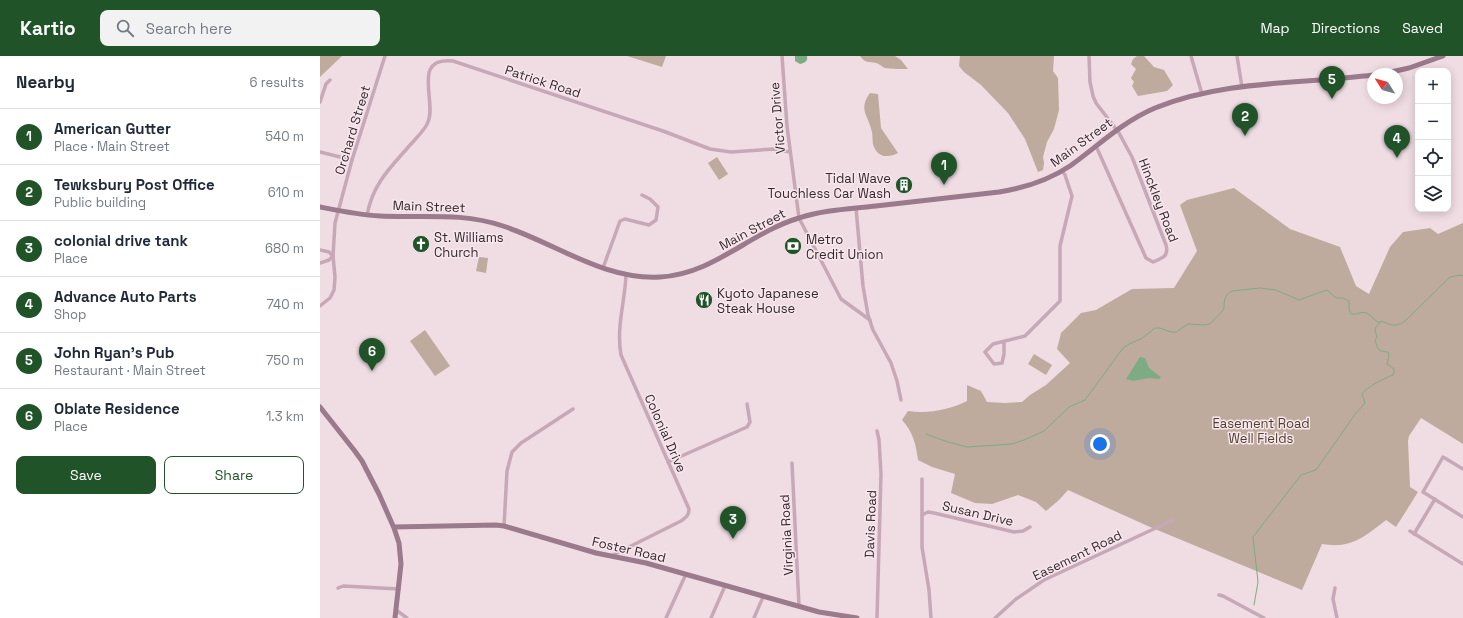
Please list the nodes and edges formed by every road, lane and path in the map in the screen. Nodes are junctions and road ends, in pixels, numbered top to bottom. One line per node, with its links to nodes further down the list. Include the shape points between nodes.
1 (385, 56): 17 (street, Orchard Street)
2 (782, 56): 16 (street, Victor Drive)
3 (1089, 56): 13 (street, via 1090,82 1096,103)
4 (1191, 56): 11 (street)
5 (1237, 56): 10 (street)
6 (1443, 56): 7 (main road)
7 (1403, 69)
8 (1367, 76): 10 (main road, Main Street)
9 (330, 80): 12 (street)
10 (1242, 87): 11 (main road, Main Street)
11 (1202, 94): 13 (main road, Main Street, via 1155,108)
12 (320, 102)
13 (1117, 130): 14 (main road, Main Street); 14 (street, Hinckley Road, via 1132,157 1163,235 1167,250 1164,257 1153,262 1146,258)
14 (1096, 146): 18 (main road, Main Street)
15 (320, 152): 17 (street)
16 (790, 152): 23 (street, Patrick Road, via 774,149 731,152 710,149 453,62 441,61 434,66 428,76 429,121 382,177 371,198); 24 (street, Victor Drive)
17 (352, 160): 22 (street, Orchard Street)
18 (1062, 171): 21 (main road, Main Street, via 1035,183 1010,190); 32 (street, via 1072,196 1060,246 1060,301 1025,336)
19 (642, 196): 28 (street, via 650,199 658,207 656,220 649,225 625,219 620,221)
20 (320, 207): 22 (main road, Main Street)
21 (856, 208): 24 (main road, Main Street); 31 (street, via 864,293)
22 (339, 211): 23 (main road, Main Street); 26 (street, Orchard Street, via 335,223)
23 (367, 215): 28 (main road, Main Street, via 456,216 488,222 516,231)
24 (799, 218): 29 (main road, Main Street, via 698,269 659,277); 31 (street, Victor Drive, via 841,300)
25 (320, 250): 26 (street)
26 (333, 256): 27 (street); 30 (street, Orchard Street, via 334,290 330,298)
27 (320, 263)
28 (602, 268): 29 (main road, Main Street)
29 (626, 275): 38 (street, Colonial Drive, via 619,331 621,355)
30 (320, 306)
31 (870, 320): 33 (street, via 891,363)
32 (1004, 342): 32 (street, via 993,344 985,352 994,364 1002,363)
33 (901, 400)
34 (747, 404): 38 (street, via 750,418 747,427)
35 (320, 407): 46 (main road, via 360,458)
36 (573, 409): 47 (street, via 521,443 512,452 507,471)
37 (877, 431): 68 (street, Davis Road, via 880,440 881,474)
38 (668, 462): 51 (street, Colonial Drive, via 689,509 688,516)
39 (792, 463): 60 (street, Virginia Road)
40 (1463, 470): 42 (street, via 1444,457 1423,492)
41 (922, 478): 43 (street)
42 (1435, 499): 44 (street); 50 (street)
43 (922, 514): 48 (street, Susan Drive, via 934,513 1014,532); 69 (street, via 922,547 930,590)
44 (1463, 517)
45 (1173, 520): 70 (street, Easement Road, via 1044,580)
46 (394, 526): 47 (main road, Foster Road); 57 (main road, via 401,558)
47 (504, 526): 51 (main road, Foster Road, via 596,553)
48 (1030, 527)
49 (1410, 531): 50 (street)
50 (1414, 534): 52 (street)
51 (613, 555): 53 (main road, Foster Road)
52 (1463, 564)
53 (686, 574): 54 (main road, Foster Road); 64 (street)
54 (725, 586): 59 (main road, Foster Road); 65 (street)
55 (338, 588): 57 (street, via 343,586)
56 (1334, 588): 72 (street, via 1333,599)
57 (399, 589): 61 (main road)
58 (1219, 595): 71 (street)
59 (763, 597): 60 (main road, Foster Road); 66 (street)
60 (799, 606): 67 (main road, Foster Road, via 832,615)
61 (396, 610): 62 (main road); 63 (street)
62 (395, 618)
63 (407, 618)
64 (666, 618)
65 (711, 618)
66 (754, 618)
67 (857, 618)
68 (877, 618)
69 (931, 618)
70 (995, 618)
71 (1264, 618)
72 (1337, 618)

